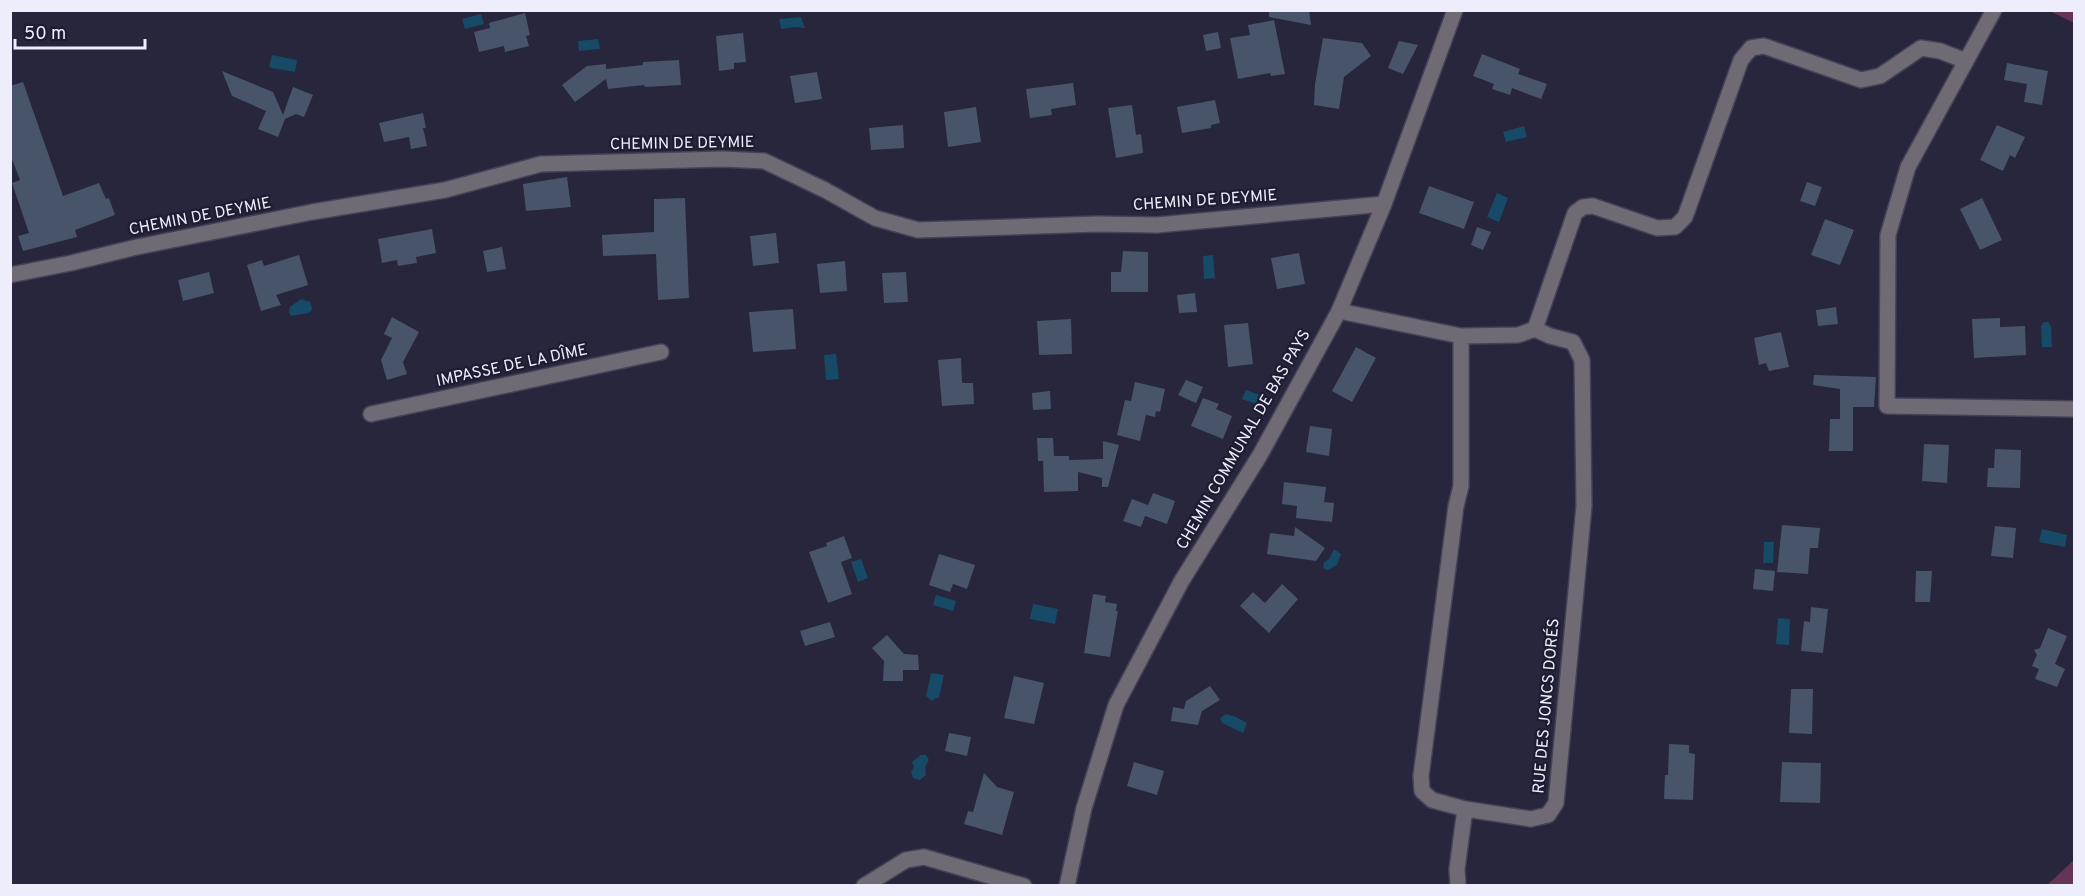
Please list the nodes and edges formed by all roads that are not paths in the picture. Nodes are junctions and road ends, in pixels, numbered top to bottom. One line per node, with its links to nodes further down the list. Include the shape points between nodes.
1 (1455, 10): 4 (street, CHEMIN COMMUNAL DE BAS PAYS)
2 (1994, 10): 3 (street)
3 (1966, 61): 7 (street, via 1921,48 1880,76 1861,80 1764,46 1751,48 1741,60 1684,217 1675,227 1657,228 1593,206 1575,213); 10 (street, via 1908,167 1888,235 1887,406)
4 (1384, 204): 5 (street, CHEMIN DE DEYMIE, via 1157,225 918,230 875,218 764,161 541,164 445,190 312,212); 6 (street, CHEMIN COMMUNAL DE BAS PAYS)
5 (10, 275)
6 (1339, 311): 8 (street); 15 (street, CHEMIN COMMUNAL DE BAS PAYS, via 1260,455 1181,582 1116,705 1084,808)
7 (1535, 329): 8 (street, via 1518,335); 12 (street, RUE DES JONCS DORÉS, via 1573,342 1582,360 1584,506 1556,803 1548,815 1531,819)
8 (1461, 336): 12 (street, RUE DES JONCS DORÉS, via 1461,486 1421,776 1422,792 1432,800)
9 (662, 352): 11 (street, IMPASSE DE LA DÎME)
10 (2074, 409)
11 (371, 414)
12 (1465, 809): 16 (street)
13 (864, 885): 14 (street, via 906,860 924,857)
14 (1024, 885)
15 (1067, 885)
16 (1458, 885)

